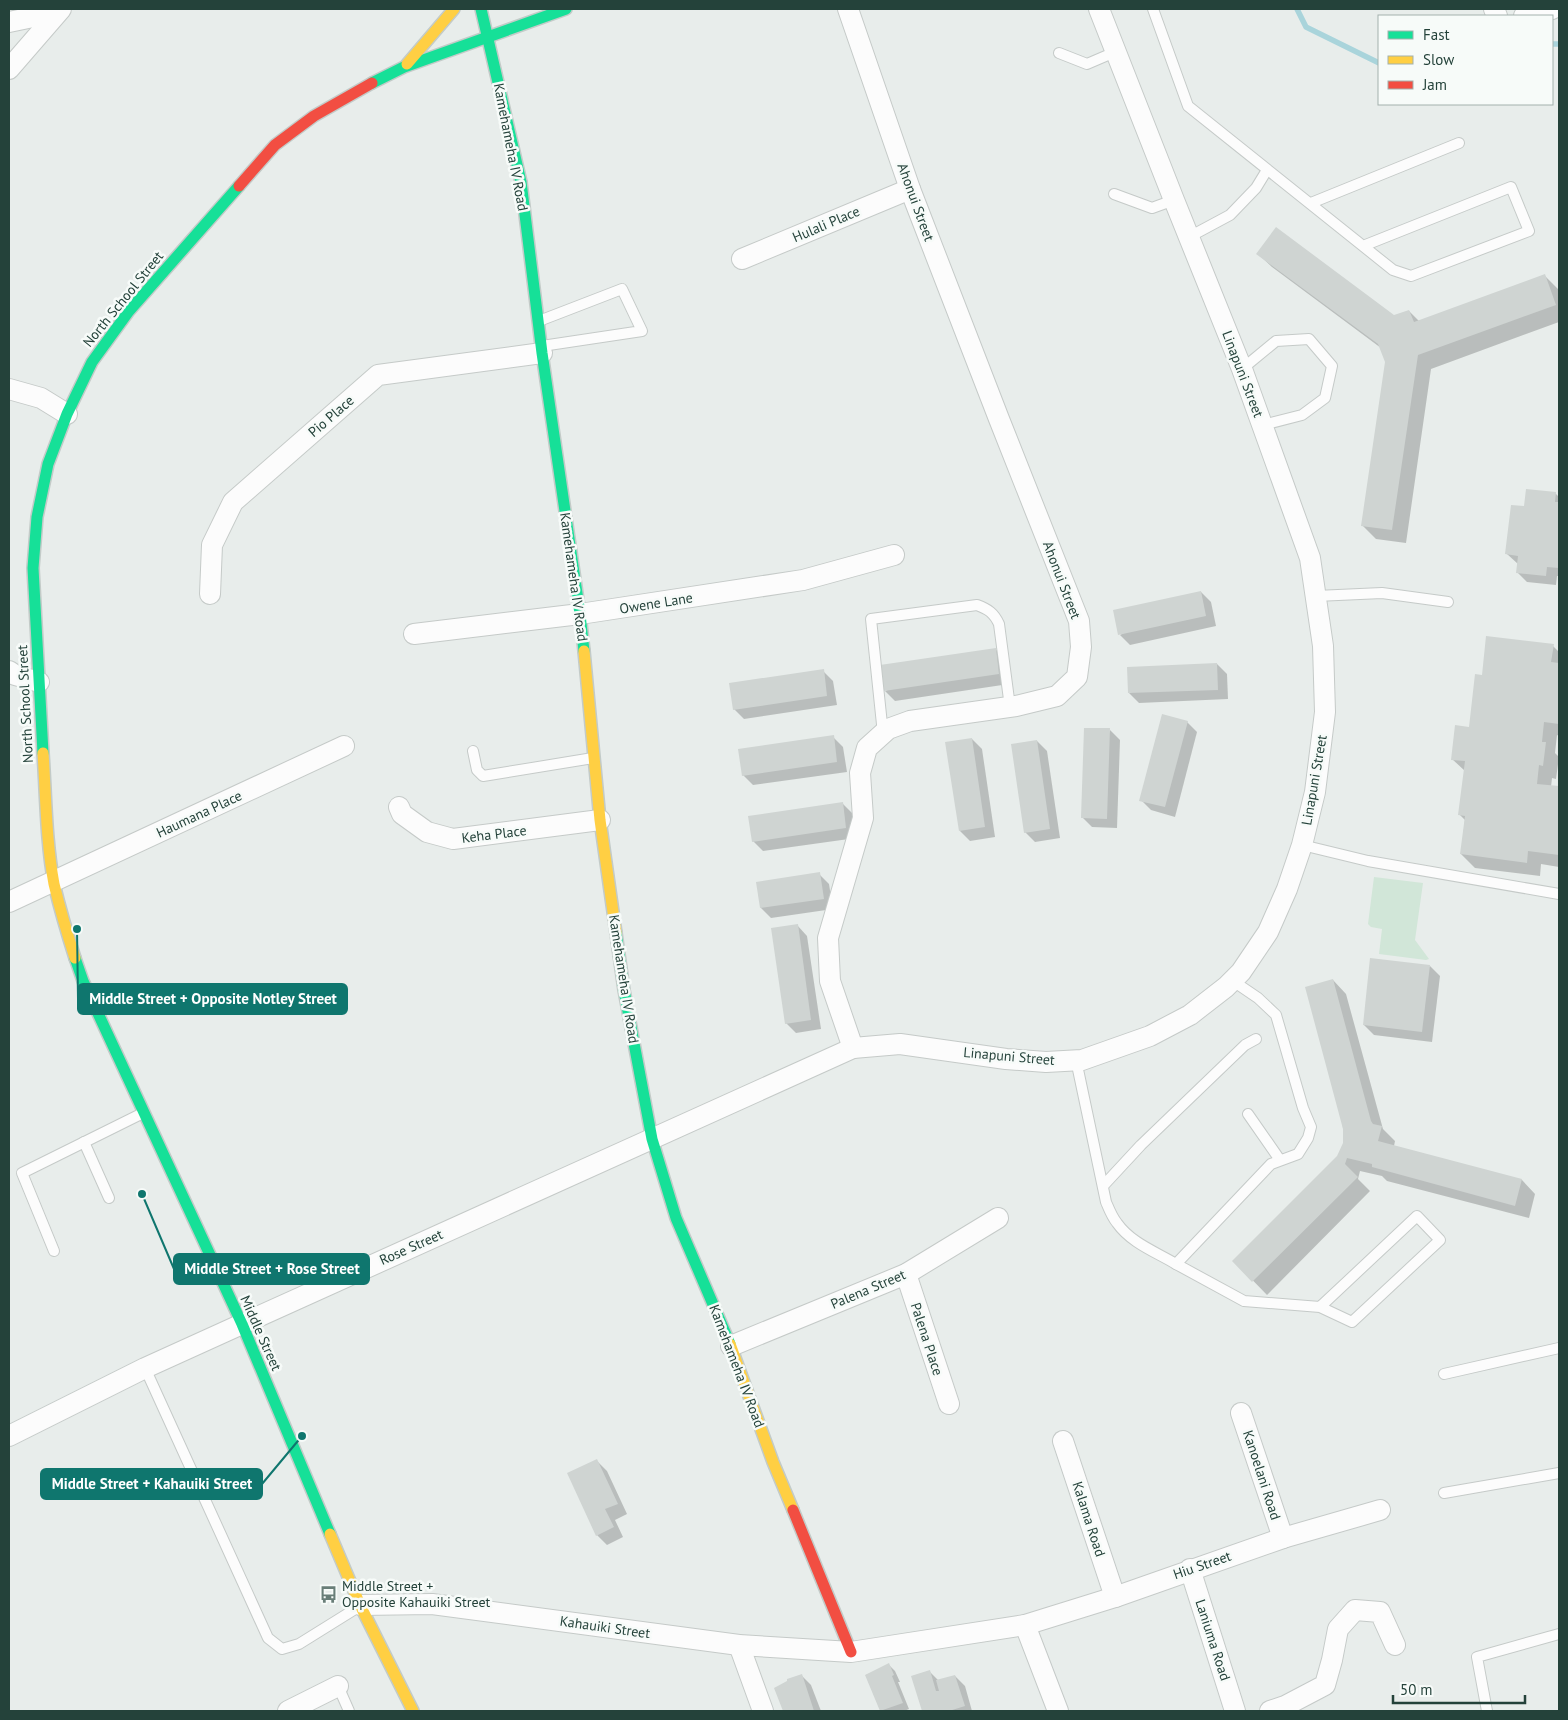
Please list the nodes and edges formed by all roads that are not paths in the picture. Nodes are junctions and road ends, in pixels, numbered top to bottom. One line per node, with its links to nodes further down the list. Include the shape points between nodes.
1 (454, 9): 14 (main road)
2 (481, 9): 11 (main road, Kamehameha IV Road)
3 (566, 9): 11 (main road, North School Street)
4 (848, 9): 18 (street, Ahonui Street)
5 (1099, 9): 13 (street, Linapuni Street)
6 (1153, 9): 17 (lane, via 1188,106)
7 (1552, 9): 9 (street)
8 (59, 10): 10 (street); 15 (street)
9 (1528, 15)
10 (9, 22)
11 (488, 36): 14 (main road, North School Street); 25 (main road, Kamehameha IV Road, via 521,182)
12 (1058, 52): 13 (lane, via 1087,64)
13 (1115, 52): 20 (street, Linapuni Street)
14 (404, 67): 29 (main road, North School Street, via 314,116 275,146 129,311 92,362)
15 (9, 69)
16 (1459, 143): 21 (lane)
17 (1267, 170): 21 (lane); 22 (lane, via 1256,188 1230,215)
18 (910, 189): 24 (street, Hulali Place); 39 (street, Ahonui Street, via 1080,621 1077,677 1057,696)
19 (1114, 194): 20 (lane, via 1152,208)
20 (1174, 200): 22 (street, Linapuni Street)
21 (1311, 203): 23 (lane)
22 (1189, 237): 27 (street, Linapuni Street)
23 (1363, 246): 23 (lane, via 1392,270 1411,276 1529,231 1511,187)
24 (742, 259)
25 (538, 321): 26 (main road, Kamehameha IV Road); 26 (lane, via 622,289 642,331)
26 (542, 350): 32 (street, Pio Place, via 378,375 233,502 212,545); 35 (main road, Kamehameha IV Road)
27 (1242, 369): 30 (street, Linapuni Street); 30 (lane, via 1276,341 1309,339 1332,366 1325,398 1302,416)
28 (9, 389): 29 (street, via 41,398)
29 (67, 414): 38 (main road, North School Street, via 48,464 37,518 33,568)
30 (1263, 425): 33 (street, Linapuni Street, via 1310,558)
31 (894, 555): 35 (street, Owene Lane, via 803,580)
32 (210, 594)
33 (1316, 596): 34 (lane, via 1382,594); 46 (street, Linapuni Street, via 1323,646 1325,712 1315,792)
34 (1448, 602)
35 (580, 614): 36 (street, Owene Lane); 43 (main road, Kamehameha IV Road)
36 (414, 634)
37 (9, 671): 38 (street)
38 (39, 682): 47 (main road, North School Street, via 48,838)
39 (1010, 707): 40 (street, Ahonui Street, via 910,722 888,729); 40 (lane, via 999,624 996,616 987,609 977,605 871,619)
40 (883, 734): 52 (street, Ahonui Street, via 867,748 860,773 863,818 828,938 830,981)
41 (344, 746): 47 (street, Haumana Place)
42 (473, 751): 43 (lane, via 476,770 483,776)
43 (594, 758): 45 (main road, Kamehameha IV Road)
44 (399, 807): 45 (street, Keha Place, via 402,814 427,832 453,839)
45 (600, 820): 56 (main road, Kamehameha IV Road, via 624,990)
46 (1302, 845): 48 (lane, via 1368,861); 50 (street, Linapuni Street, via 1268,932)
47 (54, 882): 49 (street, Haumana Place); 54 (main road, Middle Street, via 83,981)
48 (1559, 894)
49 (9, 902)
50 (1233, 981): 53 (street, Linapuni Street, via 1190,1015 1150,1036); 58 (lane, via 1276,1015 1311,1127 1298,1154)
51 (1256, 1039): 59 (lane, via 1245,1045)
52 (853, 1048): 53 (street, Linapuni Street, via 900,1044 1006,1059); 56 (street, Linapuni Street)
53 (1076, 1060): 59 (lane)
54 (144, 1112): 57 (lane); 66 (main road, Middle Street)
55 (1248, 1114): 58 (lane)
56 (652, 1139): 66 (street, Rose Street); 67 (main road, Kamehameha IV Road, via 676,1218)
57 (84, 1142): 60 (lane); 62 (lane, via 22,1173)
58 (1280, 1160): 63 (lane, via 1271,1164)
59 (1103, 1186): 63 (lane, via 1106,1202 1124,1232)
60 (109, 1198)
61 (998, 1218): 64 (street, Palena Street)
62 (54, 1251)
63 (1176, 1264): 65 (lane, via 1244,1301)
64 (906, 1274): 67 (street, Palena Street); 71 (street, Palena Place)
65 (1320, 1307): 65 (lane, via 1352,1322 1440,1240 1417,1216)
66 (242, 1324): 69 (street, Rose Street); 81 (main road, Middle Street)
67 (731, 1346): 86 (main road, Kamehameha IV Road, via 773,1462)
68 (1559, 1348): 70 (lane)
69 (145, 1368): 73 (street, Rose Street); 81 (lane, via 268,1638 282,1648 299,1644)
70 (1444, 1374)
71 (949, 1404)
72 (1241, 1412): 78 (street, Kanoelani Road)
73 (9, 1436)
74 (1063, 1441): 80 (street, Kalama Road)
75 (1559, 1473): 76 (lane)
76 (1444, 1493)
77 (1380, 1510): 78 (street, Hiu Street)
78 (1283, 1538): 79 (street, Hiu Street)
79 (1190, 1569): 80 (street, Hiu Street); 93 (street, Laniuma Road)
80 (1115, 1597): 82 (street, Hiu Street)
81 (360, 1605): 84 (street, Kahauiki Street, via 432,1604); 90 (main road, Middle Street)
82 (1025, 1625): 86 (street); 92 (street)
83 (1559, 1634): 95 (lane, via 1477,1658)
84 (739, 1645): 86 (street, Kahauiki Street); 91 (street)
85 (1395, 1645): 94 (street, via 1380,1612 1355,1610 1338,1630 1325,1685)
86 (851, 1652)
87 (338, 1686): 88 (street); 89 (lane)
88 (288, 1711)
89 (349, 1711)
90 (413, 1711)
91 (763, 1711)
92 (1058, 1711)
93 (1236, 1711)
94 (1270, 1711)
95 (1487, 1711)

